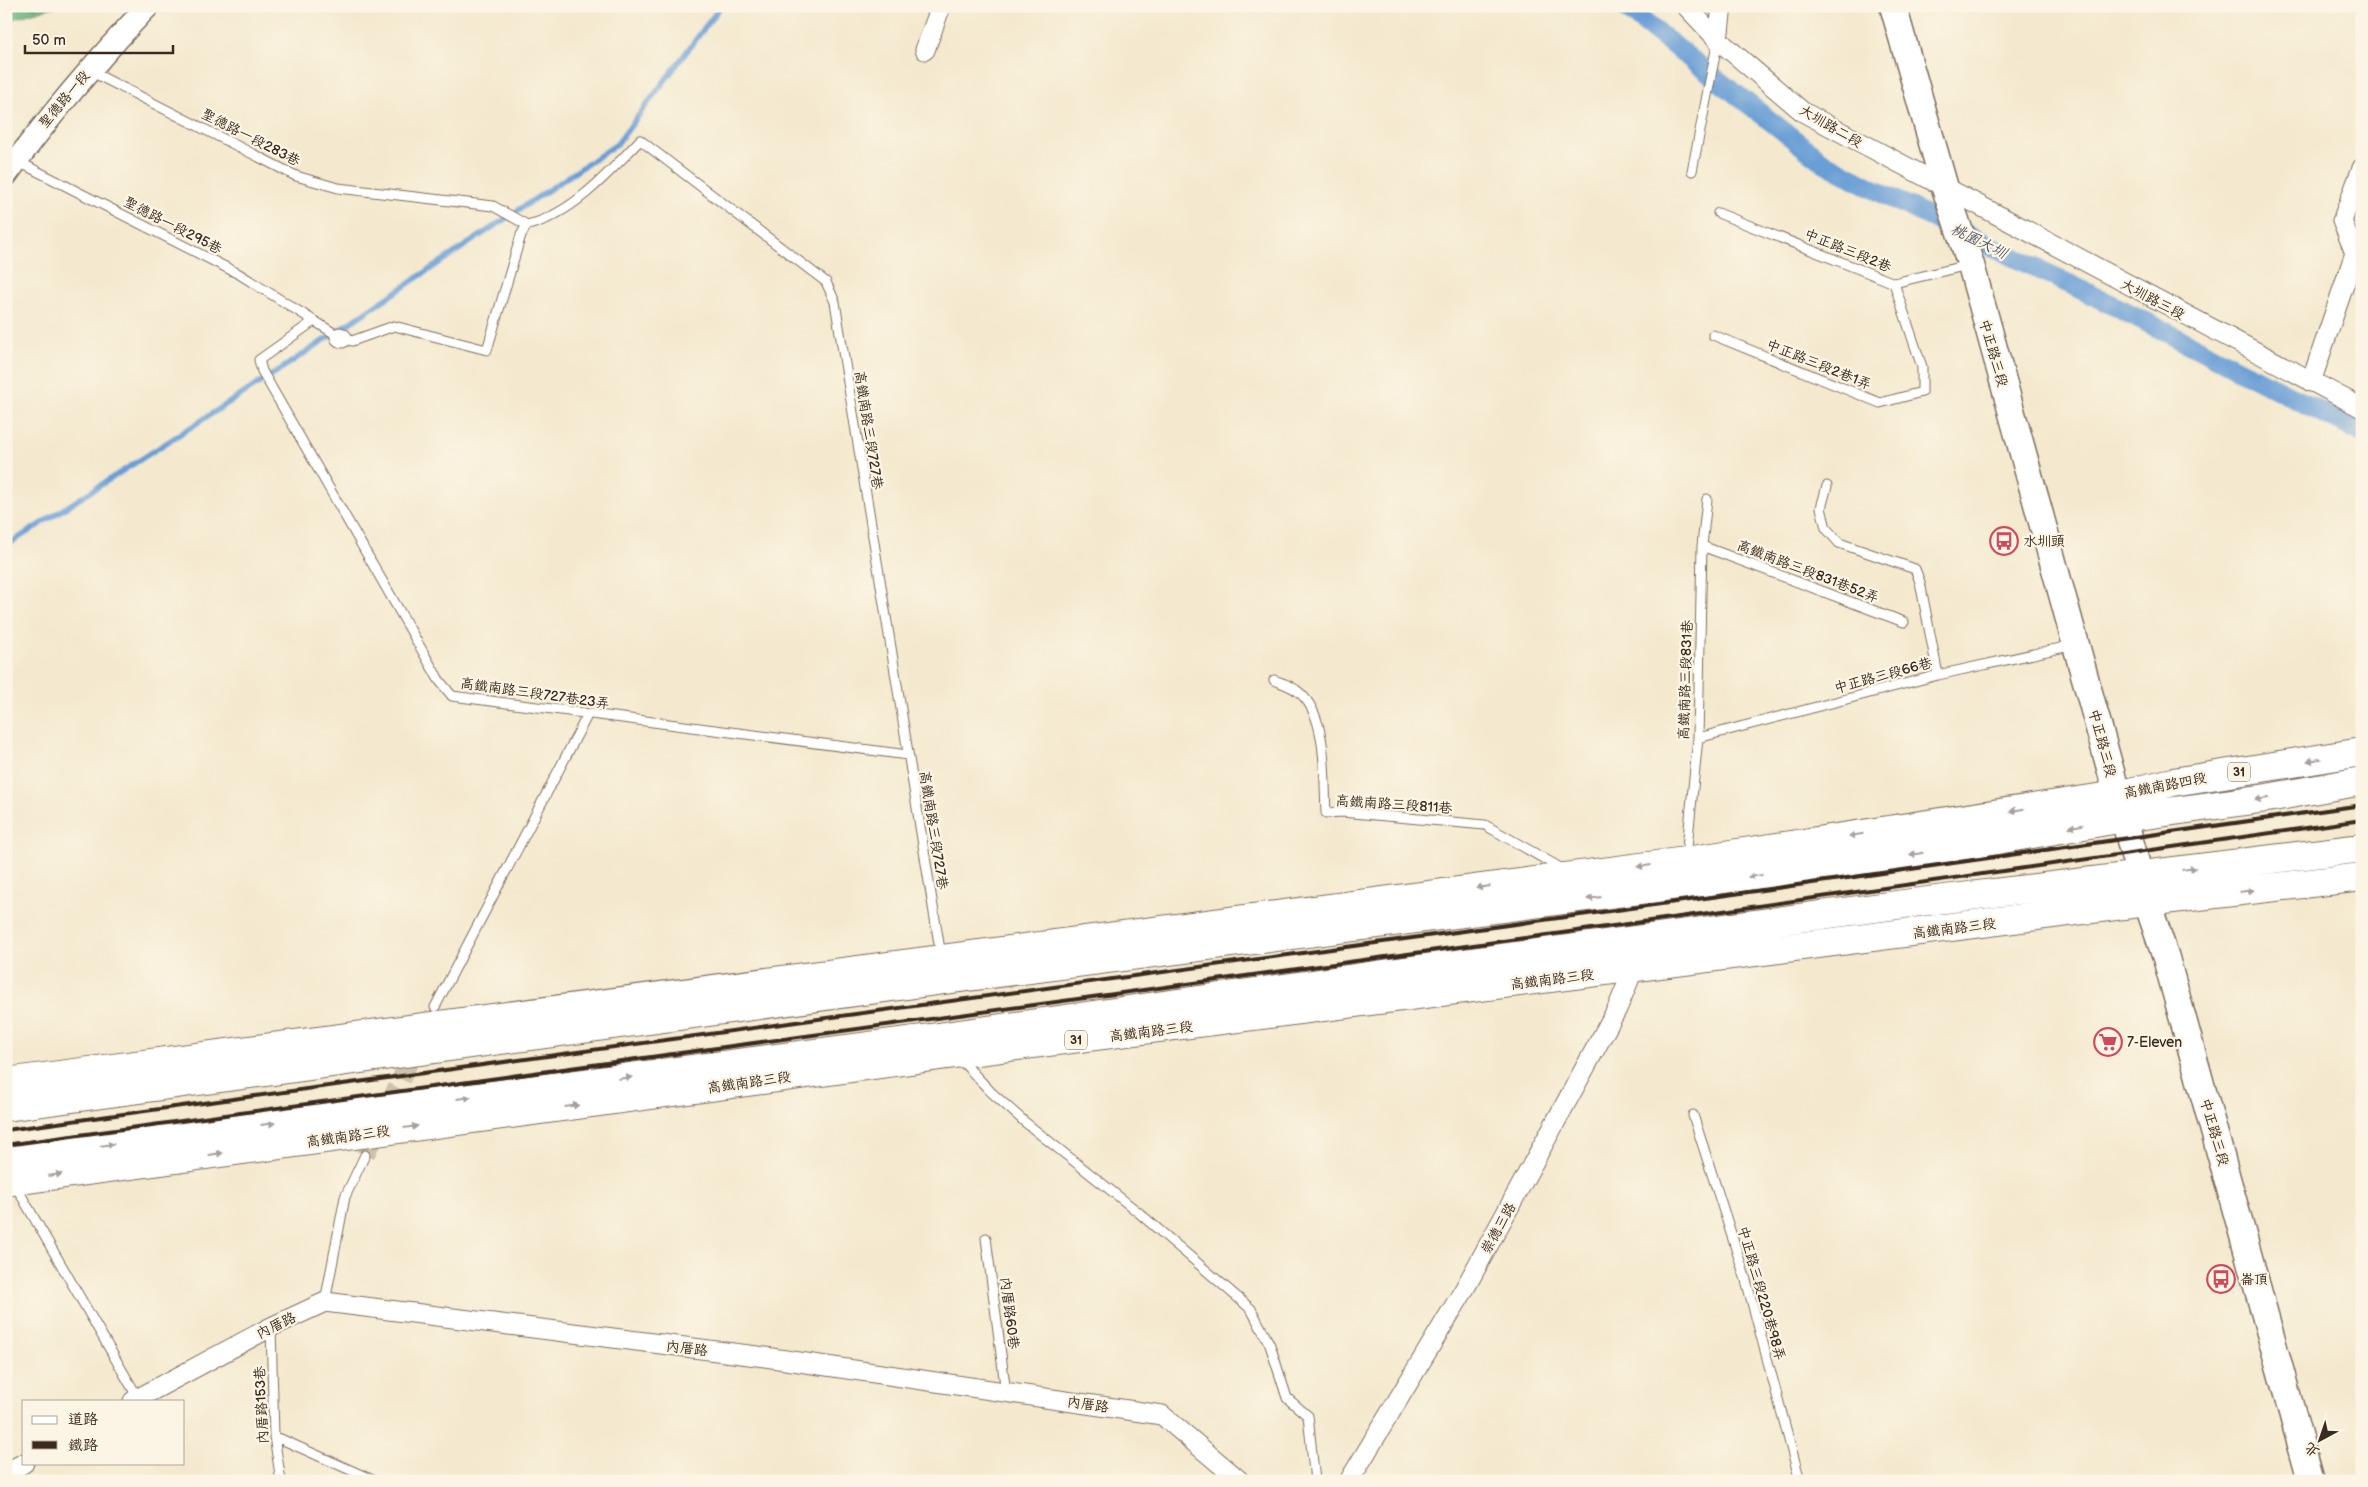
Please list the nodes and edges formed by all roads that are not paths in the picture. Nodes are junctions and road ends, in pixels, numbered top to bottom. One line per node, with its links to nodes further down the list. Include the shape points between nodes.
1 (148, 6): 8 (street, 聖德路一段)
2 (941, 6): 7 (street)
3 (1686, 6): 6 (street, 大圳路二段)
4 (1722, 6): 6 (street)
5 (1893, 6): 12 (main road, 中正路三段)
6 (1718, 40): 11 (lane); 12 (street, 大圳路二段, via 1803,112)
7 (924, 50)
8 (88, 70): 9 (street, 聖德路一段); 15 (lane, 聖德路一段283巷, via 296,176 346,189 493,206)
9 (11, 168): 19 (lane, 聖德路一段295巷, via 239,274)
10 (2362, 168): 14 (street)
11 (1692, 171)
12 (1945, 188): 17 (main road, 中正路三段); 21 (street, 大圳路三段)
13 (1718, 213): 18 (lane, 中正路三段2巷)
14 (2342, 221): 16 (street); 21 (street, via 2355,253)
15 (526, 225): 19 (lane, 聖德路一段295巷, via 487,350 394,326 352,342); 33 (lane, 高鐵南路三段727巷, via 544,222 602,182 640,140 826,282 835,302)
16 (2362, 231)
17 (1973, 277): 18 (lane, 中正路三段2巷); 27 (main road, 中正路三段)
18 (1894, 283): 20 (lane, 中正路三段2巷1弄, via 1922,367 1922,392 1880,403)
19 (314, 321): 30 (lane, 高鐵南路三段727巷23弄, via 260,360 262,371 434,672 452,696)
20 (1713, 335)
21 (2311, 382): 22 (street, 大圳路三段)
22 (2362, 408)
23 (1827, 486): 28 (lane, via 1821,508 1826,528 1839,543 1915,570)
24 (1707, 500): 25 (lane, 高鐵南路三段831巷)
25 (1702, 546): 26 (lane, 高鐵南路三段831巷52弄); 31 (lane, 高鐵南路三段831巷)
26 (1904, 622)
27 (2076, 645): 28 (lane, 中正路三段66巷); 35 (main road, 中正路三段)
28 (1938, 675): 31 (lane, 中正路三段66巷)
29 (1274, 680): 38 (lane, 高鐵南路三段811巷, via 1302,694 1311,706 1320,731 1326,813 1485,825)
30 (588, 714): 33 (lane, 高鐵南路三段727巷23弄); 45 (lane)
31 (1698, 738): 37 (lane, 高鐵南路三段831巷)
32 (2362, 752): 35 (main road, 高鐵南路四段 / 31, one-way to 35, via 2173,782)
33 (908, 755): 42 (lane, 高鐵南路三段727巷)
34 (2362, 781): 35 (main road, 高鐵南路四段 / 31, one-way to 35, via 2267,798)
35 (2121, 806): 37 (main road, 31, one-way to 37); 39 (main road, 中正路三段); 49 (main road, 31, one-way to 49, via 1904,856 927,982)
36 (2362, 848): 39 (main road, 31, one-way to 36)
37 (1686, 861): 38 (main road, 31, one-way to 38)
38 (1572, 875): 42 (main road, 31, one-way to 42)
39 (2141, 875): 41 (main road, 中正路三段); 44 (main road, 高鐵南路三段 / 31, via 1427,968)
40 (2362, 877): 41 (main road, 31, one-way to 40)
41 (2147, 902): 43 (main road, 高鐵南路三段 / 31); 67 (main road, 中正路三段, via 2169,967)
42 (941, 958): 48 (main road, 31, via 675,996)
43 (1634, 968): 46 (main road, 高鐵南路三段 / 31); 65 (street, 崇德三路, via 1617,1009 1469,1281)
44 (1198, 1002): 46 (main road); 52 (main road, 高鐵南路三段 / 31, one-way to 44)
45 (435, 1007)
46 (1124, 1034): 47 (main road, 高鐵南路三段 / 31)
47 (955, 1054): 52 (main road, 高鐵南路三段 / 31, one-way to 47); 64 (lane, via 990,1092 1251,1309 1270,1345 1287,1398 1308,1416)
48 (6, 1082)
49 (6, 1107)
50 (1694, 1115): 66 (lane, 中正路三段220巷98弄, via 1746,1280)
51 (365, 1155): 54 (lane, via 345,1197)
52 (8, 1174): 57 (lane)
53 (986, 1238): 56 (lane, 內厝路60巷)
54 (325, 1302): 55 (street, 內厝路); 56 (street, 內厝路, via 765,1358)
55 (271, 1327): 57 (street, 內厝路); 58 (lane, 內厝路153巷)
56 (1006, 1393): 63 (street, 內厝路, via 1162,1415)
57 (135, 1399)
58 (274, 1436): 61 (lane, 內厝路153巷); 62 (lane)
59 (22, 1464): 60 (street)
60 (6, 1473)
61 (281, 1481)
62 (375, 1481)
63 (1240, 1481)
64 (1315, 1481)
65 (1349, 1481)
66 (1800, 1481)
67 (2311, 1481)

